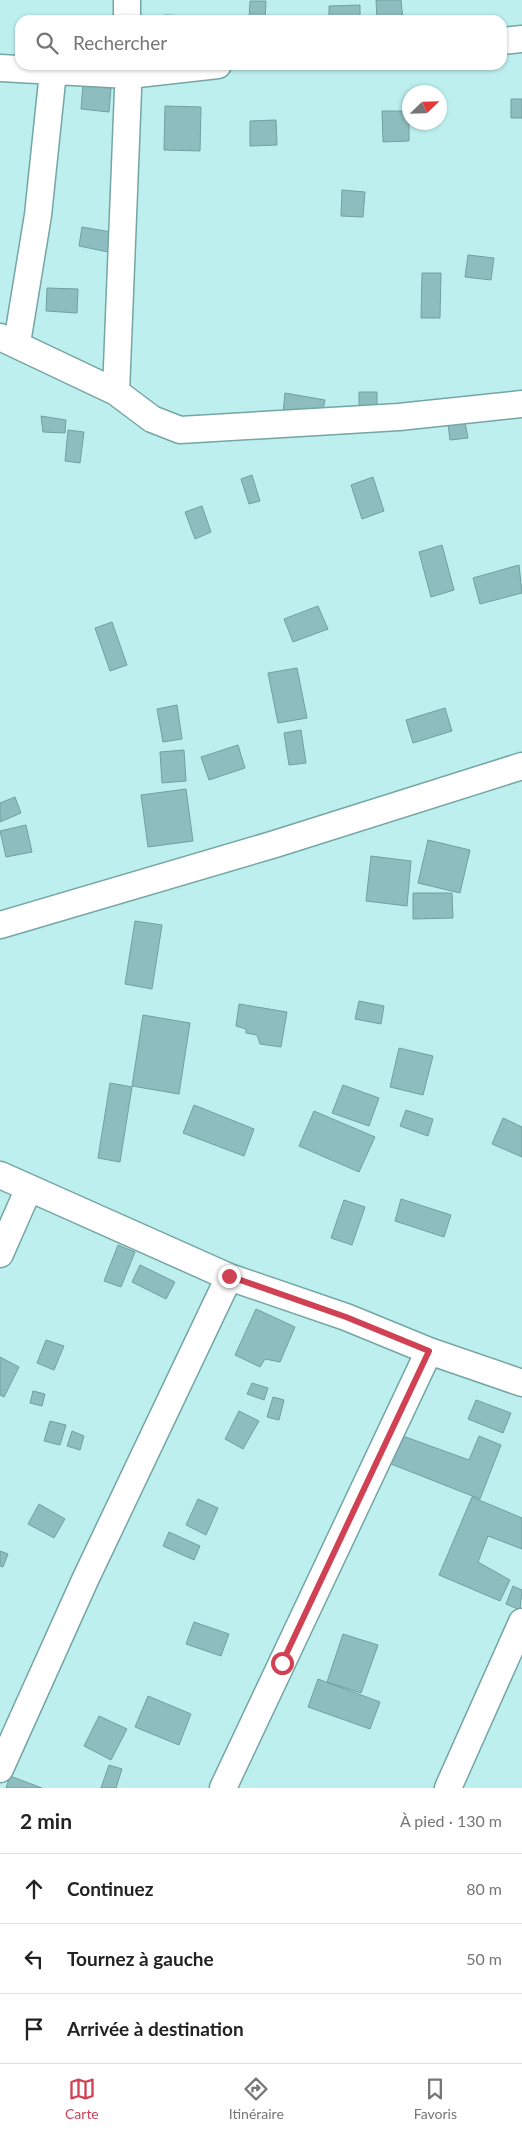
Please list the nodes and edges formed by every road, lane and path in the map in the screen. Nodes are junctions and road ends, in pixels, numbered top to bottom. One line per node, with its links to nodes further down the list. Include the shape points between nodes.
1 (127, 0): 2 (street)
2 (128, 15)
3 (522, 39): 4 (street)
4 (507, 40)
5 (0, 68): 6 (street)
6 (15, 69)
7 (26, 70): 9 (street)
8 (129, 70): 9 (street); 11 (street)
9 (53, 72): 10 (street, via 38,215)
10 (8, 340): 11 (street)
11 (116, 392): 12 (street, via 152,419 180,430 399,417)
12 (522, 404)
13 (522, 766): 14 (street, via 275,844)
14 (0, 925)
15 (0, 1175): 16 (street)
16 (29, 1188): 17 (street); 18 (street)
17 (0, 1254)
18 (229, 1276): 19 (street, via 346,1317); 22 (street, via 85,1580)
19 (429, 1351): 20 (street); 23 (street)
20 (522, 1383)
21 (522, 1622): 24 (street)
22 (0, 1770)
23 (224, 1788)
24 (448, 1788)

